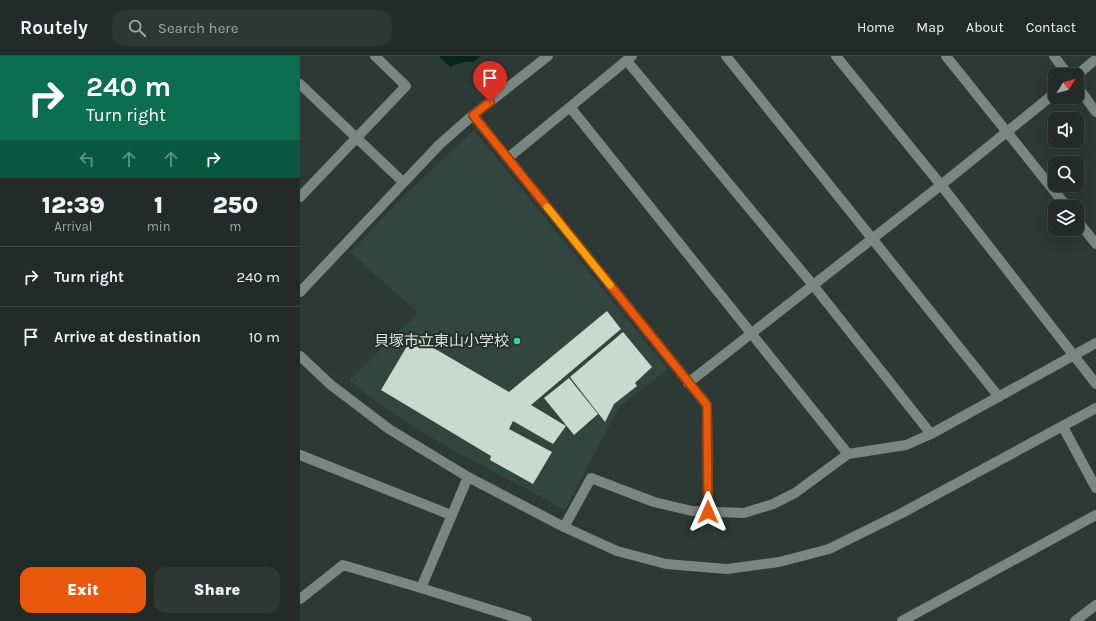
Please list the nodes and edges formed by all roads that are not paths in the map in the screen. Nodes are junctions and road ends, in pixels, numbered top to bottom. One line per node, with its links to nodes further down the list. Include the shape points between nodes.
1 (375, 56): 18 (street, via 406,86)
2 (548, 56): 16 (street)
3 (726, 56): 26 (street)
4 (836, 56): 22 (street)
5 (946, 56): 17 (street)
6 (1054, 56): 9 (street)
7 (630, 58): 14 (street); 28 (street)
8 (1096, 60): 10 (street)
9 (1063, 68)
10 (1084, 69)
11 (300, 84): 18 (street)
12 (1084, 96): 15 (street)
13 (1048, 99): 17 (street)
14 (570, 107): 19 (street); 30 (street)
15 (1096, 112)
16 (473, 115): 19 (street); 20 (street)
17 (1007, 132): 22 (street); 24 (street)
18 (356, 138): 20 (street); 21 (street)
19 (508, 158): 34 (street)
20 (403, 182): 29 (street)
21 (304, 185): 23 (street)
22 (941, 185): 26 (street); 33 (street)
23 (300, 197)
24 (1061, 200)
25 (1084, 229): 27 (street)
26 (873, 239): 28 (street); 36 (street)
27 (1096, 244)
28 (813, 285): 30 (street); 39 (street)
29 (300, 292)
30 (751, 333): 34 (street); 40 (street)
31 (1096, 343): 33 (street)
32 (300, 356): 42 (street, via 331,385 389,429)
33 (1074, 356): 35 (street); 36 (street)
34 (688, 383): 44 (street, via 707,405)
35 (1096, 384)
36 (999, 397): 39 (street)
37 (1096, 408): 38 (street)
38 (1063, 427): 43 (street); 47 (street, via 829,550 779,562 727,569 666,564 617,551)
39 (931, 434): 40 (street, via 906,445)
40 (848, 454): 44 (street, via 795,493 773,504 744,513)
41 (300, 455): 45 (street)
42 (468, 477): 45 (street); 47 (street)
43 (1096, 488)
44 (708, 512): 47 (street, via 654,502 591,478)
45 (451, 515): 48 (street)
46 (1096, 515): 52 (street)
47 (564, 527)
48 (421, 588): 49 (street, via 343,565); 51 (street)
49 (300, 599)
50 (1096, 605): 53 (street)
51 (527, 621)
52 (902, 621)
53 (1075, 621)

